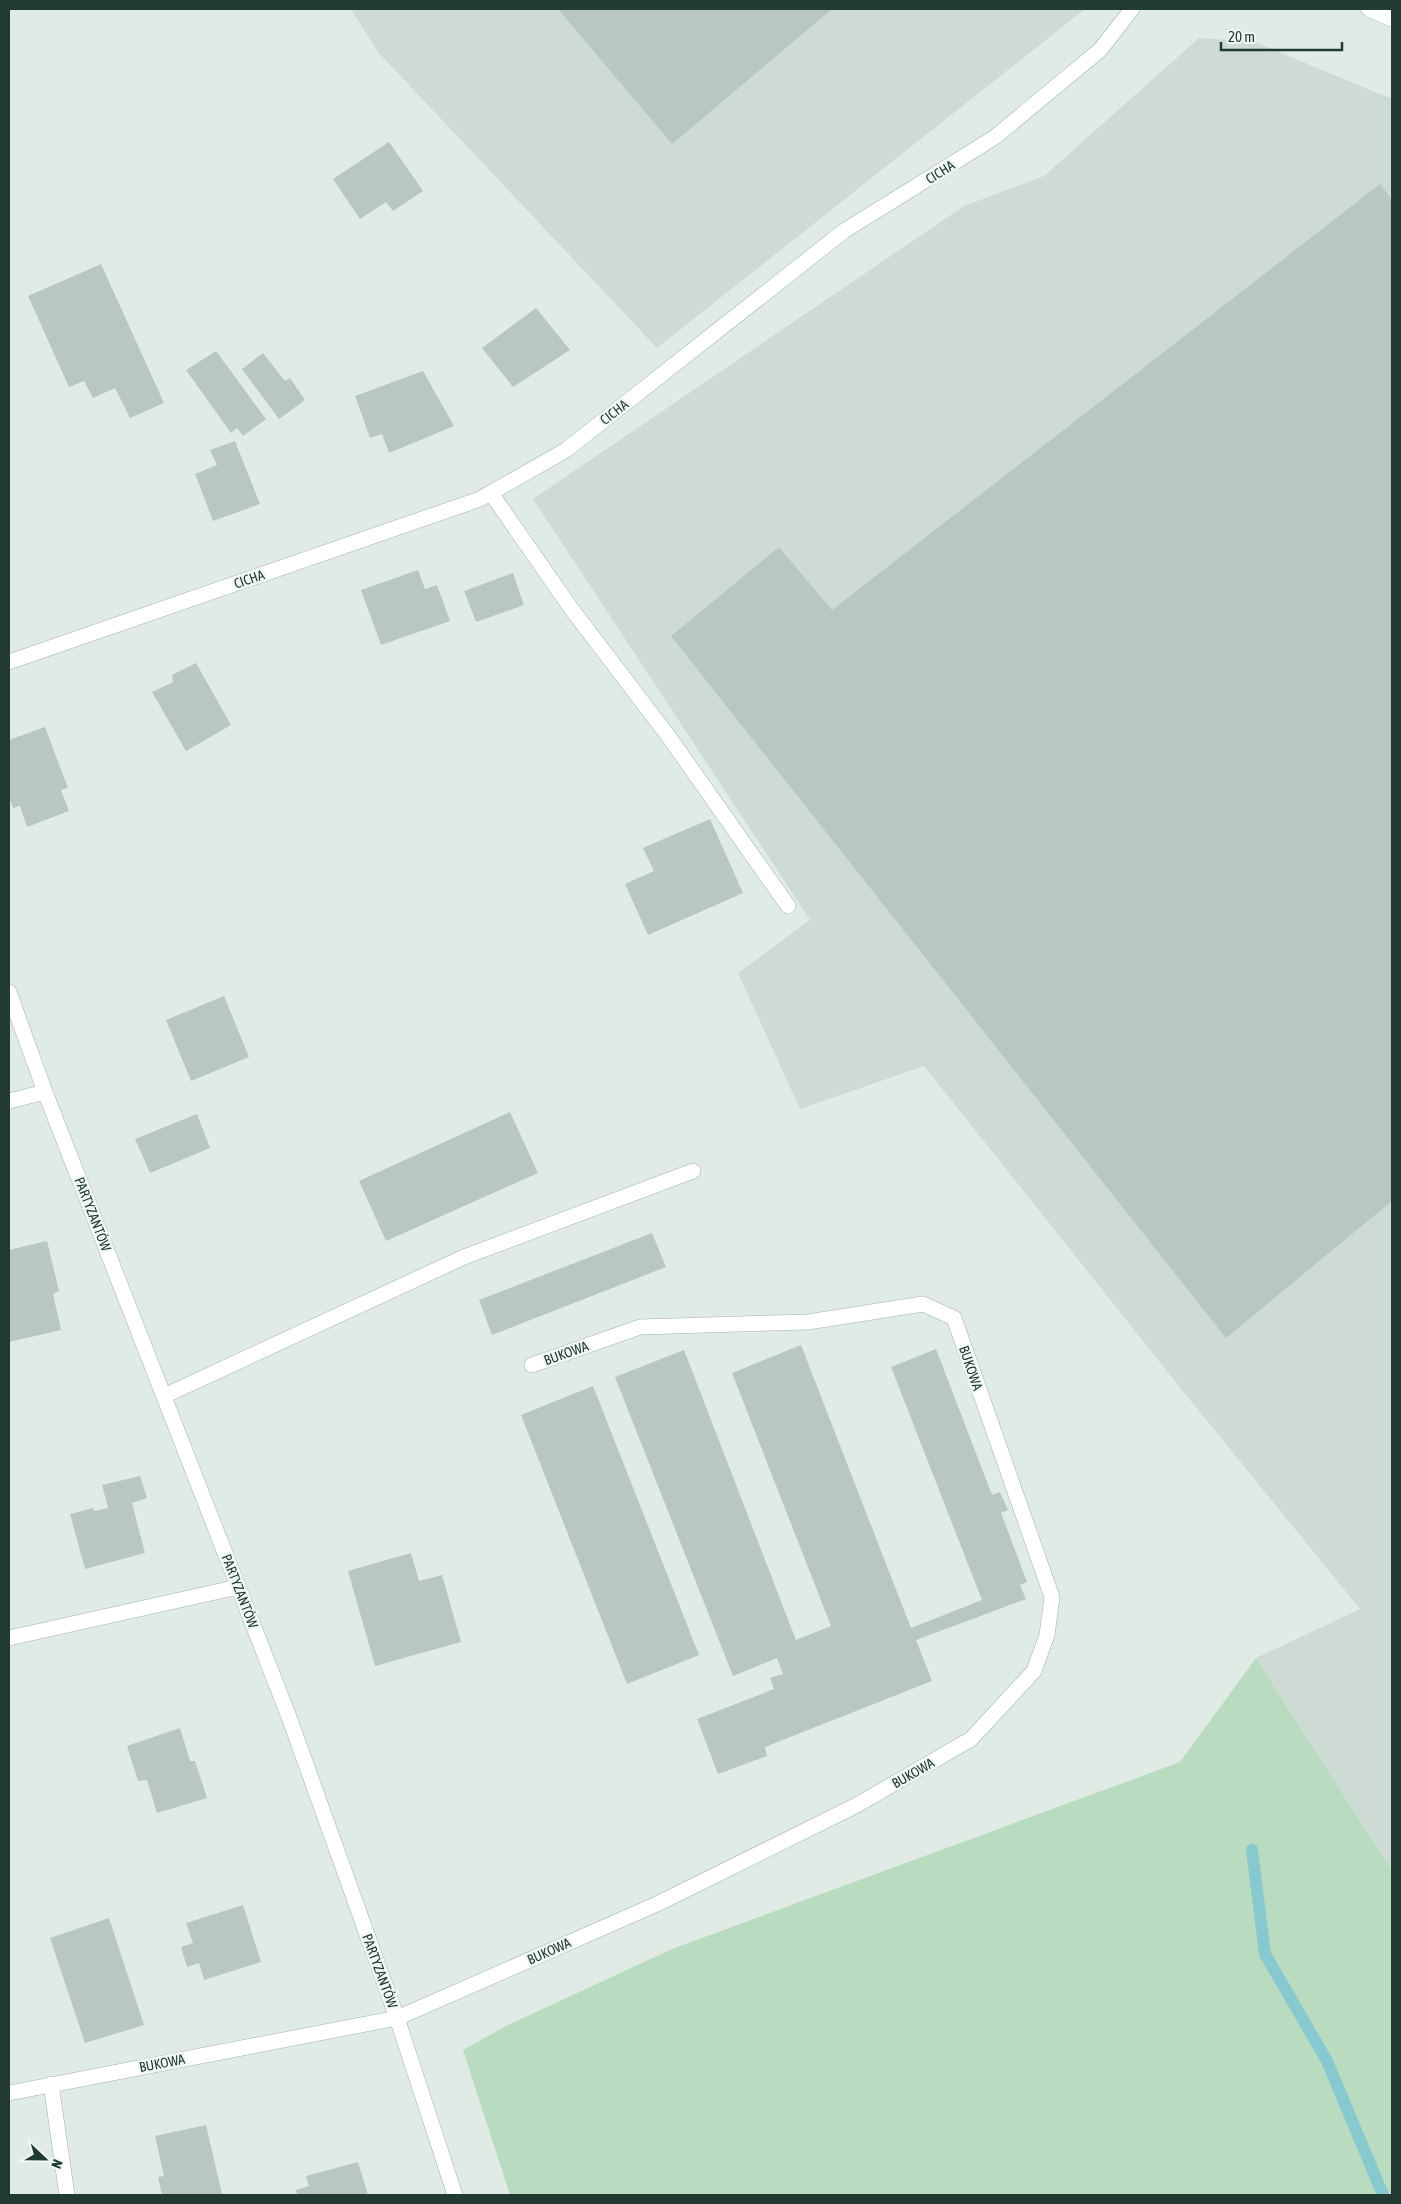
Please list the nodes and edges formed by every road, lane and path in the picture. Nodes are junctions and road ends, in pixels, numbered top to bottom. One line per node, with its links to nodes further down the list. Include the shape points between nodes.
1 (1132, 9): 4 (street, CICHA, via 1100,50 995,137 844,231 566,450)
2 (1369, 9): 3 (street)
3 (1392, 19)
4 (491, 493): 5 (street, CICHA); 6 (street)
5 (9, 662)
6 (788, 906)
7 (9, 992): 8 (street, PARTYZANTÓW)
8 (45, 1092): 9 (street); 12 (street, PARTYZANTÓW)
9 (9, 1101)
10 (693, 1171): 12 (street, via 464,1257)
11 (532, 1366): 15 (street, BUKOWA, via 640,1327 808,1322 924,1304 954,1318 1052,1597 1048,1635 1034,1671 971,1739 857,1805 657,1904)
12 (164, 1396): 13 (street, PARTYZANTÓW)
13 (238, 1587): 14 (street); 15 (street, PARTYZANTÓW, via 289,1717)
14 (9, 1638)
15 (397, 2018): 16 (street, BUKOWA); 19 (street, PARTYZANTÓW)
16 (51, 2084): 17 (street, BUKOWA); 18 (street)
17 (9, 2092)
18 (68, 2195)
19 (455, 2195)

